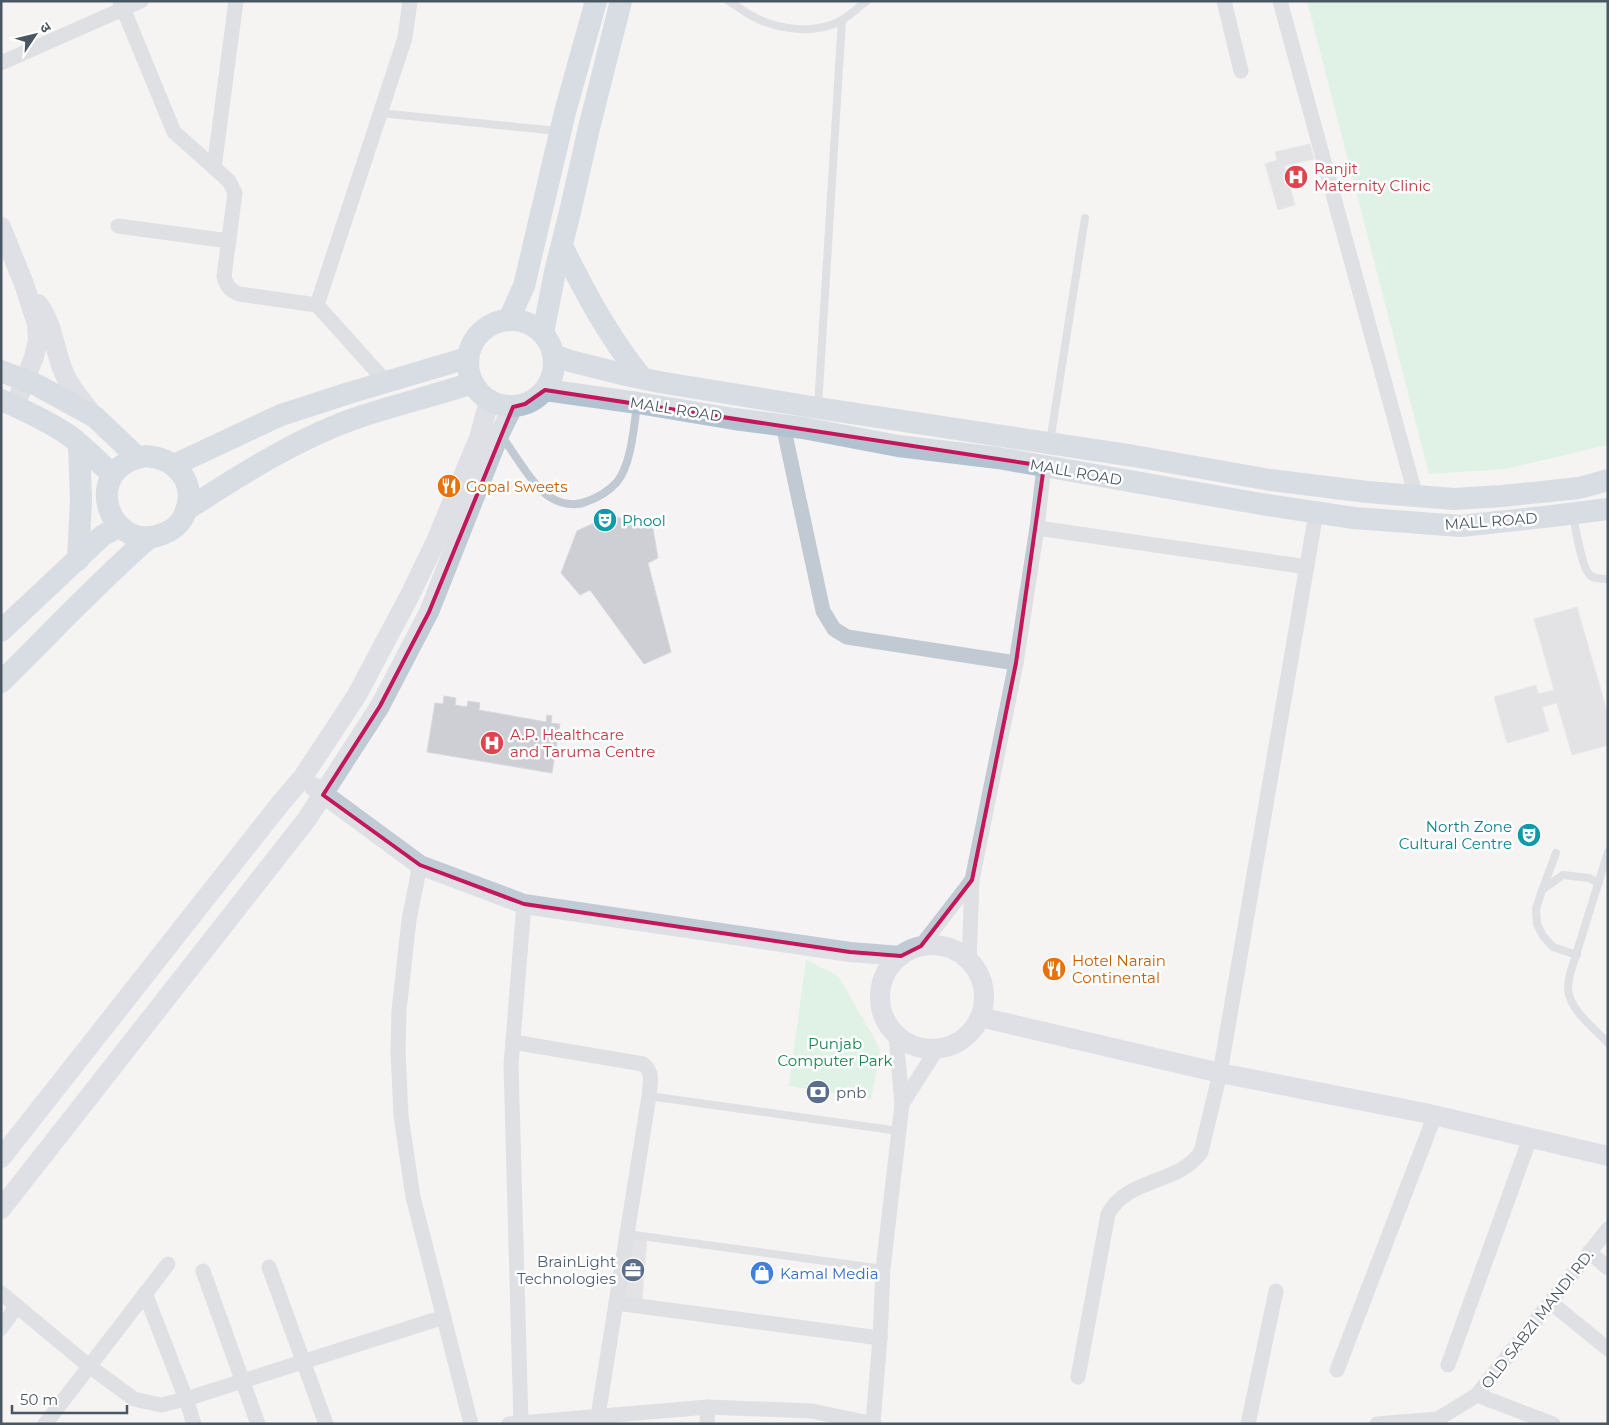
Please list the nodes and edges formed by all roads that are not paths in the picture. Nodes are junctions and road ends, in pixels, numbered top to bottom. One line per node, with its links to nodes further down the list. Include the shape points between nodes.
1 (141, 1): 10 (street)
2 (236, 1): 16 (street)
3 (410, 1): 14 (street, via 405,38)
4 (596, 1): 15 (main road)
5 (621, 1): 21 (main road)
6 (729, 1): 11 (lane, via 753,16 797,29 822,28)
7 (867, 1): 11 (lane)
8 (1224, 1): 13 (street)
9 (1280, 1): 49 (street)
10 (122, 5): 12 (street); 16 (street, via 174,132)
11 (842, 20): 38 (lane)
12 (1, 62)
13 (1240, 71)
14 (380, 112): 15 (lane); 23 (street)
15 (561, 131): 24 (main road, via 524,286)
16 (214, 168): 20 (street, via 235,193)
17 (1085, 218): 43 (lane)
18 (1, 226): 22 (main road)
19 (118, 226): 20 (street)
20 (229, 240): 23 (street, via 224,276 231,291)
21 (562, 246): 25 (main road); 29 (main road, via 595,312)
22 (24, 284): 30 (main road, via 37,324 38,340); 39 (main road, via 46,314 64,374)
23 (316, 305): 31 (street)
24 (509, 319): 25 (main road, via 522,320); 27 (main road, via 497,321 481,331 470,346)
25 (543, 333): 26 (main road)
26 (554, 355): 29 (main road, MALL ROAD); 33 (main road, via 552,380)
27 (468, 358): 31 (main road); 32 (main road)
28 (1, 371): 30 (main road)
29 (642, 378): 38 (main road, MALL ROAD)
30 (25, 382): 36 (main road); 39 (main road, via 37,385)
31 (386, 382): 45 (main road, via 281,415)
32 (472, 383): 34 (main road); 51 (main road, via 362,416 326,431 270,458)
33 (545, 390): 35 (main road, MALL ROAD); 37 (main road, via 531,402)
34 (489, 401): 37 (main road); 63 (main road, via 479,438 410,595 357,695)
35 (638, 402): 40 (main road, MALL ROAD); 41 (lane, via 629,456 618,481 608,491 580,505 563,504 539,488)
36 (8, 403): 42 (main road, via 64,432)
37 (513, 407): 41 (main road)
38 (818, 408): 43 (main road, MALL ROAD)
39 (95, 417): 44 (main road)
40 (783, 425): 46 (main road, MALL ROAD, via 898,446); 61 (street, via 823,611 834,628 847,637)
41 (500, 432): 64 (main road, via 430,612 380,706)
42 (79, 444): 47 (main road); 57 (main road)
43 (1050, 444): 49 (main road, MALL ROAD, via 1270,480)
44 (137, 457): 45 (main road, via 156,456); 47 (main road)
45 (174, 465): 51 (main road, via 185,481)
46 (1044, 466): 52 (main road, MALL ROAD); 55 (street)
47 (111, 474): 54 (main road, via 108,504 110,514)
48 (1608, 480): 49 (main road, MALL ROAD, via 1579,488 1502,496)
49 (1416, 497)
50 (1608, 509): 53 (main road, MALL ROAD)
51 (186, 510): 56 (main road, via 168,532)
52 (1316, 513): 53 (main road, MALL ROAD, via 1461,526); 58 (street)
53 (1572, 514): 59 (lane, via 1588,574)
54 (119, 526): 56 (main road, via 131,534); 57 (main road, via 102,536)
55 (1037, 528): 58 (street); 61 (street)
56 (150, 537): 62 (main road)
57 (78, 560): 60 (main road)
58 (1307, 567): 83 (street)
59 (1608, 579)
60 (1, 631)
61 (1016, 664): 68 (street)
62 (1, 682)
63 (303, 778): 64 (main road); 90 (main road)
64 (323, 795): 67 (main road); 91 (main road, via 307,820)
65 (1608, 852): 69 (lane)
66 (1556, 853): 70 (lane)
67 (420, 865): 71 (main road); 106 (street, via 409,920 399,1011 401,1116 413,1197)
68 (972, 880): 72 (street); 76 (street)
69 (1599, 883): 70 (lane, via 1589,878 1563,875); 74 (lane)
70 (1542, 890): 74 (lane, via 1536,909 1540,930 1553,947)
71 (524, 904): 73 (main road); 80 (street)
72 (921, 946): 75 (main road); 76 (main road, via 939,945)
73 (850, 952): 75 (main road); 77 (main road)
74 (1577, 955): 81 (lane, via 1570,974 1570,1001)
75 (902, 956): 77 (main road, via 893,962)
76 (969, 960): 78 (main road, via 981,980 984,998)
77 (884, 977): 79 (main road, via 880,1000 886,1020)
78 (980, 1017): 82 (main road, via 971,1032 954,1044); 83 (main road)
79 (896, 1035): 82 (main road, via 921,1048); 85 (street)
80 (513, 1042): 84 (street, via 643,1064 651,1074); 121 (street)
81 (1608, 1043)
82 (937, 1049): 85 (street)
83 (1220, 1073): 86 (main road); 114 (street, via 1201,1152 1195,1160 1183,1169 1122,1196 1108,1214)
84 (649, 1096): 87 (lane); 93 (street)
85 (902, 1104): 87 (street)
86 (1435, 1116): 88 (main road); 113 (street)
87 (899, 1131): 98 (street)
88 (1530, 1138): 89 (main road); 111 (street)
89 (1608, 1156)
90 (1, 1158)
91 (1, 1209)
92 (1607, 1230): 94 (street, OLD SABZI MANDI RD.)
93 (627, 1234): 98 (lane); 104 (street)
94 (1590, 1252): 97 (street); 103 (street, OLD SABZI MANDI RD.)
95 (168, 1264): 102 (street)
96 (269, 1267): 110 (street)
97 (1608, 1268)
98 (883, 1269): 108 (street)
99 (203, 1270): 115 (street)
100 (1276, 1291): 129 (street)
101 (1, 1293): 105 (street)
102 (145, 1294): 112 (street); 117 (street)
103 (1550, 1302): 109 (street); 116 (street, OLD SABZI MANDI RD.)
104 (616, 1303): 108 (street); 119 (street)
105 (17, 1306): 107 (street); 112 (street)
106 (444, 1317): 110 (street); 126 (street)
107 (1, 1328)
108 (880, 1338): 128 (street)
109 (1608, 1349)
110 (303, 1362): 115 (street); 125 (street)
111 (1448, 1365)
112 (89, 1366): 117 (street, via 134,1399 161,1404); 122 (street)
113 (1337, 1370)
114 (1078, 1377)
115 (242, 1381): 117 (street); 124 (street)
116 (1477, 1395): 130 (street, OLD SABZI MANDI RD., via 1438,1419); 131 (street)
117 (186, 1399): 123 (street)
118 (708, 1407): 119 (street); 120 (street); 127 (street)
119 (598, 1416): 121 (street)
120 (811, 1418): 128 (street)
121 (515, 1423)
122 (44, 1424)
123 (194, 1424)
124 (258, 1424)
125 (326, 1424)
126 (471, 1424)
127 (707, 1424)
128 (873, 1424)
129 (1248, 1424)
130 (1377, 1424)
131 (1554, 1424)

